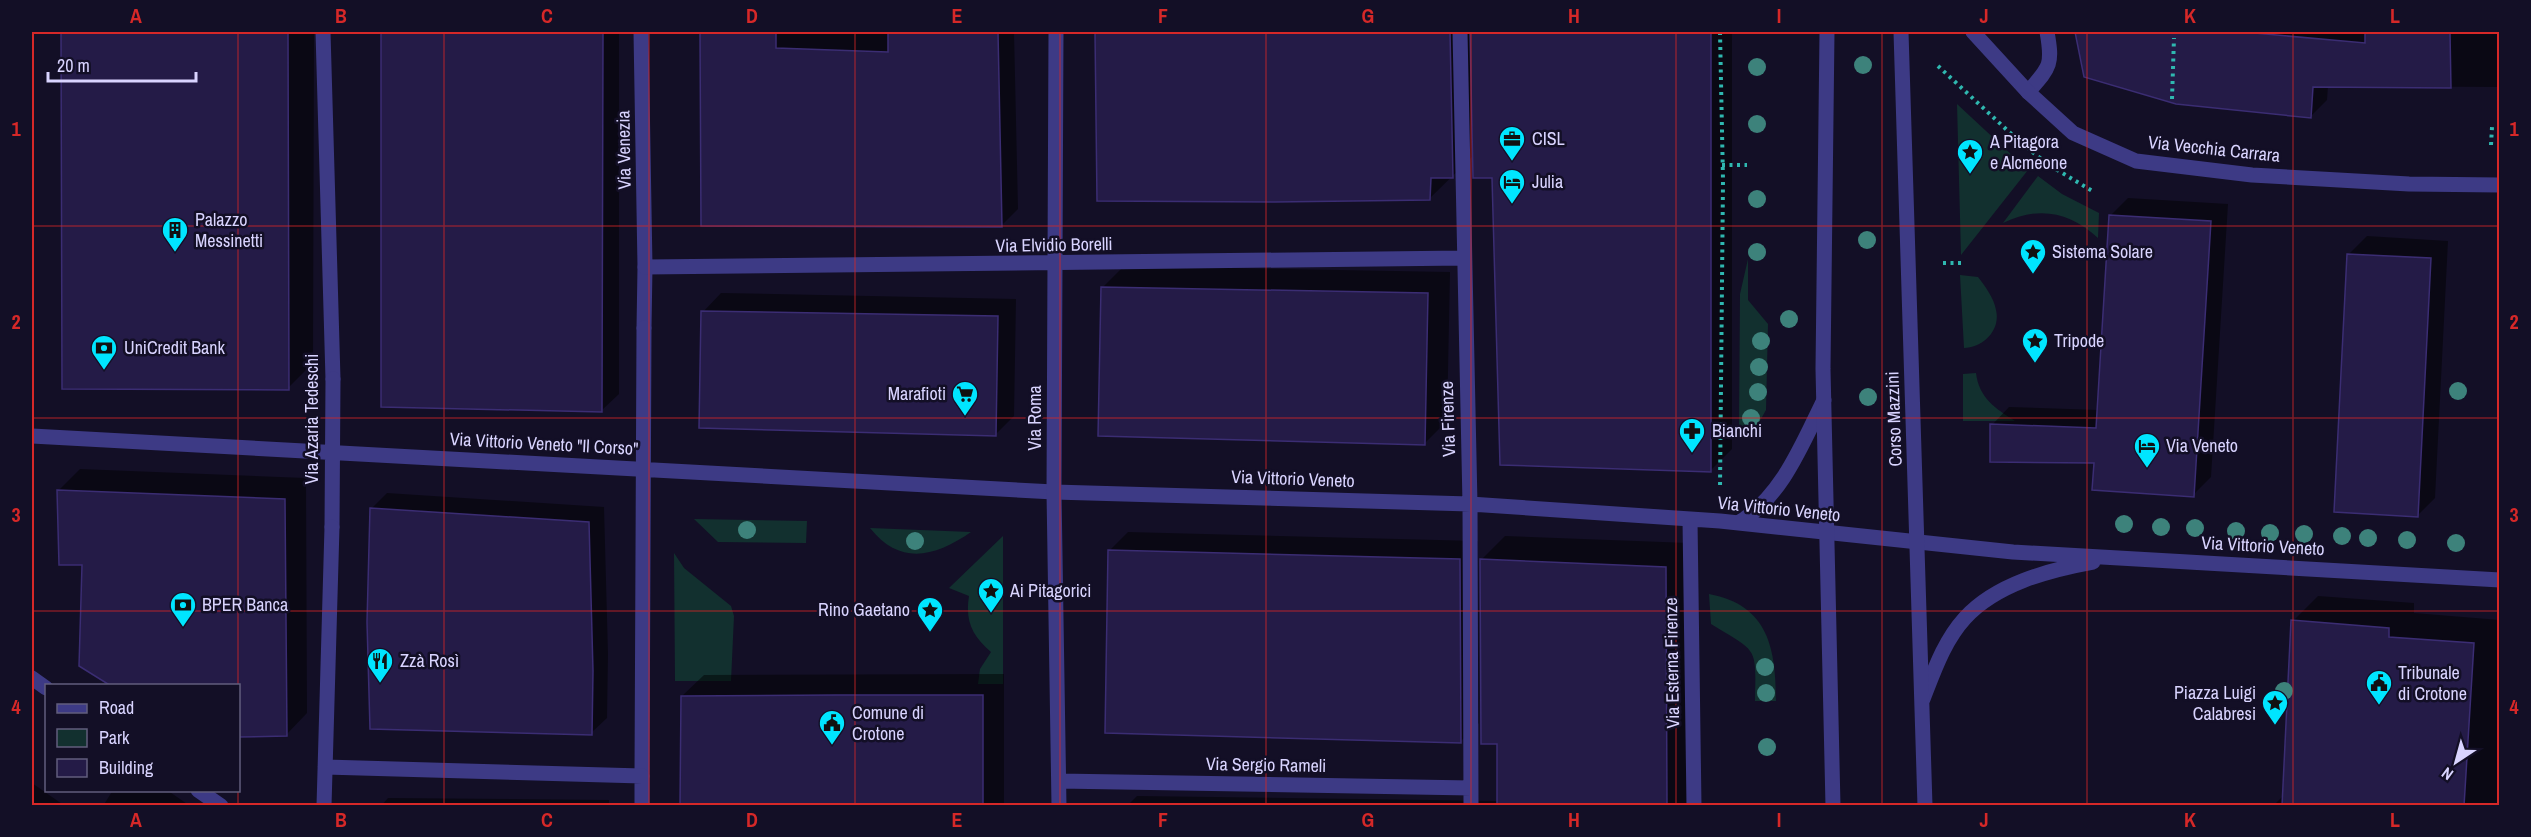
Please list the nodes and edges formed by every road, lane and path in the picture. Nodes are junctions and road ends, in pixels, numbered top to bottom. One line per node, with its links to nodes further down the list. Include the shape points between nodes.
1 (323, 32): 27 (street, Via Azaria Tedeschi)
2 (641, 32): 24 (street, Via Venezia)
3 (1056, 32): 23 (street, Via Roma)
4 (1460, 32): 20 (street, Via Firenze)
5 (1720, 32): 16 (path)
6 (1827, 32): 25 (street)
7 (1901, 32): 35 (street, Corso Mazzini)
8 (1973, 32): 12 (street, Via Vecchia Carrara)
9 (2046, 32): 12 (street, via 2051,56 2045,73)
10 (2174, 38): 13 (path)
11 (1938, 66): 19 (path, via 2021,143)
12 (2028, 93): 18 (street, Via Vecchia Carrara, via 2073,133 2136,161 2264,175)
13 (2172, 99)
14 (2492, 127): 15 (path)
15 (2491, 145)
16 (1722, 165): 17 (path); 32 (path)
17 (1747, 165)
18 (2499, 185)
19 (2094, 192)
20 (1464, 258): 23 (street, Via Elvidio Borelli); 30 (street, Via Firenze)
21 (1942, 263): 22 (path)
22 (1960, 263)
23 (1055, 264): 24 (street, Via Elvidio Borelli); 29 (street, Via Roma)
24 (645, 267): 28 (street, Via Venezia)
25 (1824, 400): 33 (street, via 1788,473 1752,515); 34 (street)
26 (32, 436): 27 (street, Via Vittorio Veneto "Il Corso")
27 (332, 451): 28 (street, Via Vittorio Veneto "Il Corso"); 41 (street, Via Azaria Tedeschi)
28 (644, 470): 29 (street, Via Vittorio Veneto "Il Corso"); 42 (street, Via Venezia)
29 (1054, 492): 30 (street, Via Vittorio Veneto); 43 (street, Via Roma)
30 (1470, 504): 31 (street, Via Vittorio Veneto); 44 (street, Via Firenze)
31 (1690, 520): 32 (street, Via Vittorio Veneto); 51 (street, Via Esterna Firenze)
32 (1720, 522): 33 (street, Via Vittorio Veneto)
33 (1738, 523): 34 (street, Via Vittorio Veneto)
34 (1827, 533): 35 (street, Via Vittorio Veneto); 52 (street)
35 (1916, 541): 36 (street, Via Vittorio Veneto, via 2013,552); 40 (street, Corso Mazzini)
36 (2118, 557): 37 (street, Via Vittorio Veneto); 40 (street, via 2016,582 1985,603 1954,632)
37 (2499, 580)
38 (32, 678): 39 (street)
39 (45, 687)
40 (1923, 699): 53 (street, Corso Mazzini)
41 (325, 768): 42 (street); 47 (street, Via Azaria Tedeschi)
42 (642, 776): 48 (street)
43 (1059, 781): 44 (street, Via Sergio Rameli); 49 (street, Via Roma)
44 (1472, 788): 50 (street, Via Firenze)
45 (201, 792): 46 (street)
46 (221, 806)
47 (324, 806)
48 (642, 806)
49 (1059, 806)
50 (1472, 806)
51 (1694, 806)
52 (1833, 806)
53 (1924, 806)

